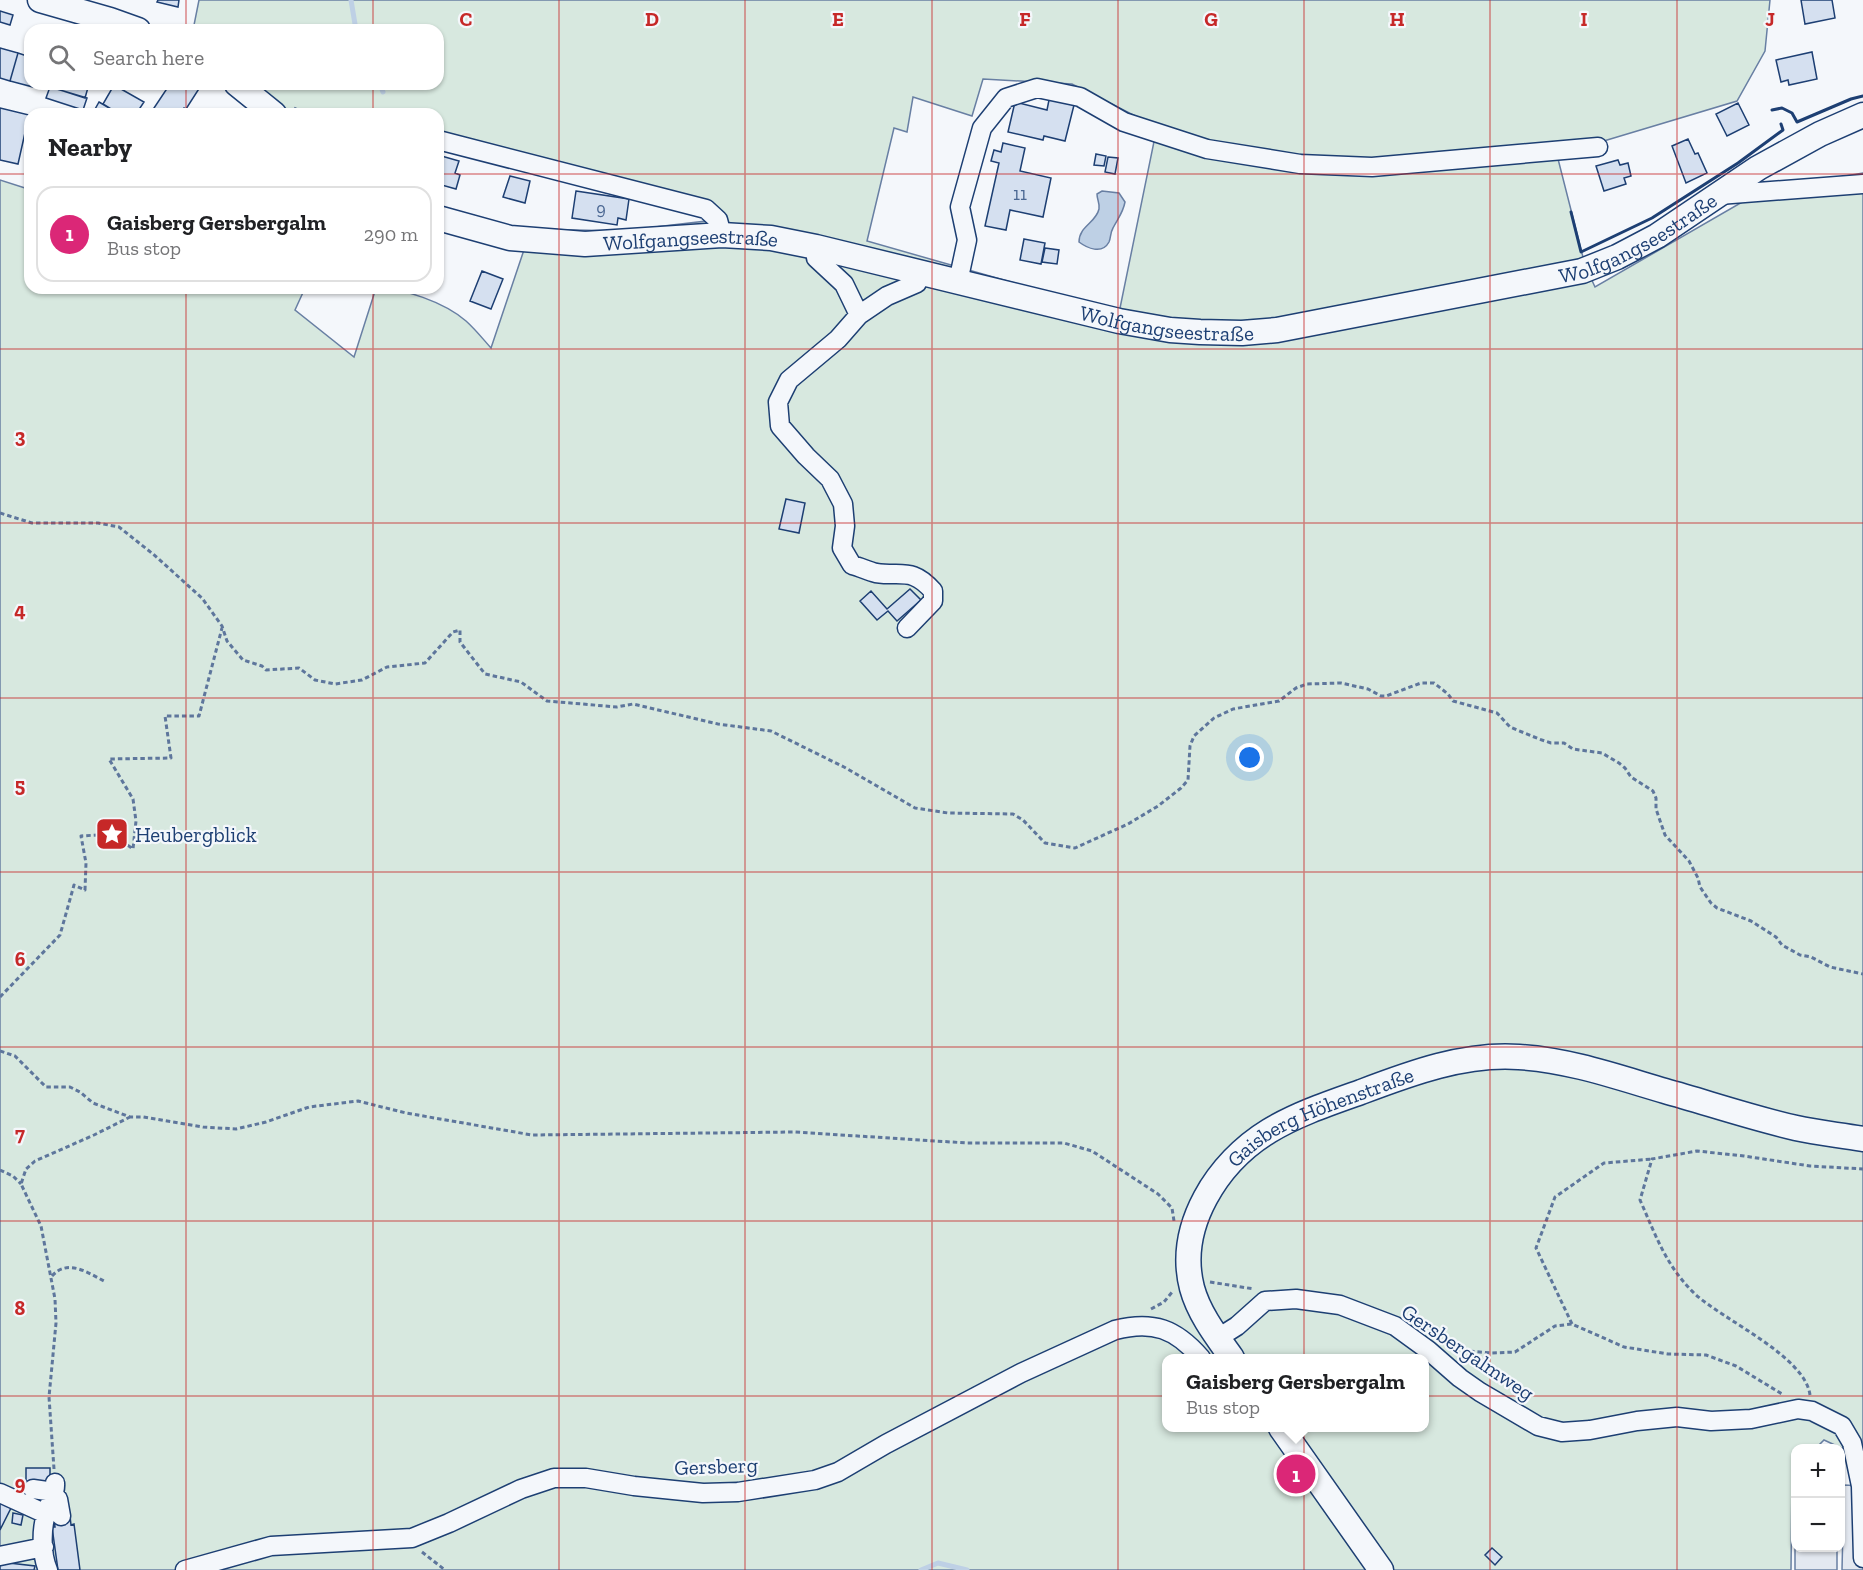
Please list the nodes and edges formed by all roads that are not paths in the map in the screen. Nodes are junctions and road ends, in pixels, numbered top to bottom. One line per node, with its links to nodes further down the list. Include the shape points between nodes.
1 (53, 2): 2 (main road)
2 (120, 24)
3 (244, 90): 4 (main road)
4 (267, 108)
5 (1863, 115): 9 (main road, Wolfgangseestraße, via 1778,157)
6 (444, 142): 11 (street, via 706,209 718,220)
7 (1598, 147): 14 (street, via 1372,167 1300,164 1207,149 1124,122 1080,97 1037,88 1006,98 982,128 960,207 967,240)
8 (1863, 184): 9 (street)
9 (1717, 195): 14 (main road, Wolfgangseestraße, via 1656,236 1582,271 1278,330 1170,330)
10 (444, 220): 11 (main road, Wolfgangseestraße, via 510,238 585,244)
11 (722, 235): 12 (main road, Wolfgangseestraße, via 771,238)
12 (816, 247): 13 (main road, Wolfgangseestraße); 15 (street, via 816,258 844,284)
13 (921, 272): 14 (main road, Wolfgangseestraße); 15 (street, via 917,283 887,296)
14 (958, 282)
15 (859, 315): 16 (street, via 838,339 789,380 778,402 780,426 830,479 843,504 842,548 852,565 875,573 907,573 924,580 933,591 933,601)
16 (907, 628)
17 (1863, 1139): 18 (main road, Gaisberg Höhenstraße, via 1794,1127 1533,1058 1473,1059 1389,1081 1288,1121 1260,1137 1241,1152 1210,1189 1193,1232 1190,1278 1200,1307)
18 (1218, 1338): 20 (main road, Gaisberg Höhenstraße); 27 (street, Gersbergalmweg, via 1265,1301 1326,1302 1360,1311 1395,1326 1480,1392 1538,1426 1562,1432 1677,1417 1711,1421 1751,1419 1798,1409 1812,1411 1842,1426 1852,1443 1861,1486)
19 (1197, 1354): 29 (street, Gersberg, via 1170,1331 1150,1326 1115,1330 1021,1373 838,1472 815,1480 738,1492 703,1493 586,1478 554,1478 412,1538 271,1546)
20 (1229, 1354)
21 (1284, 1432): 31 (main road)
22 (33, 1489): 24 (street, via 54,1489)
23 (0, 1493): 24 (street)
24 (53, 1515): 25 (street, via 43,1530)
25 (44, 1547): 26 (street); 30 (street)
26 (0, 1556)
27 (1863, 1557)
28 (1863, 1563): 32 (street)
29 (196, 1568)
30 (48, 1570)
31 (1381, 1570)
32 (1863, 1570)

